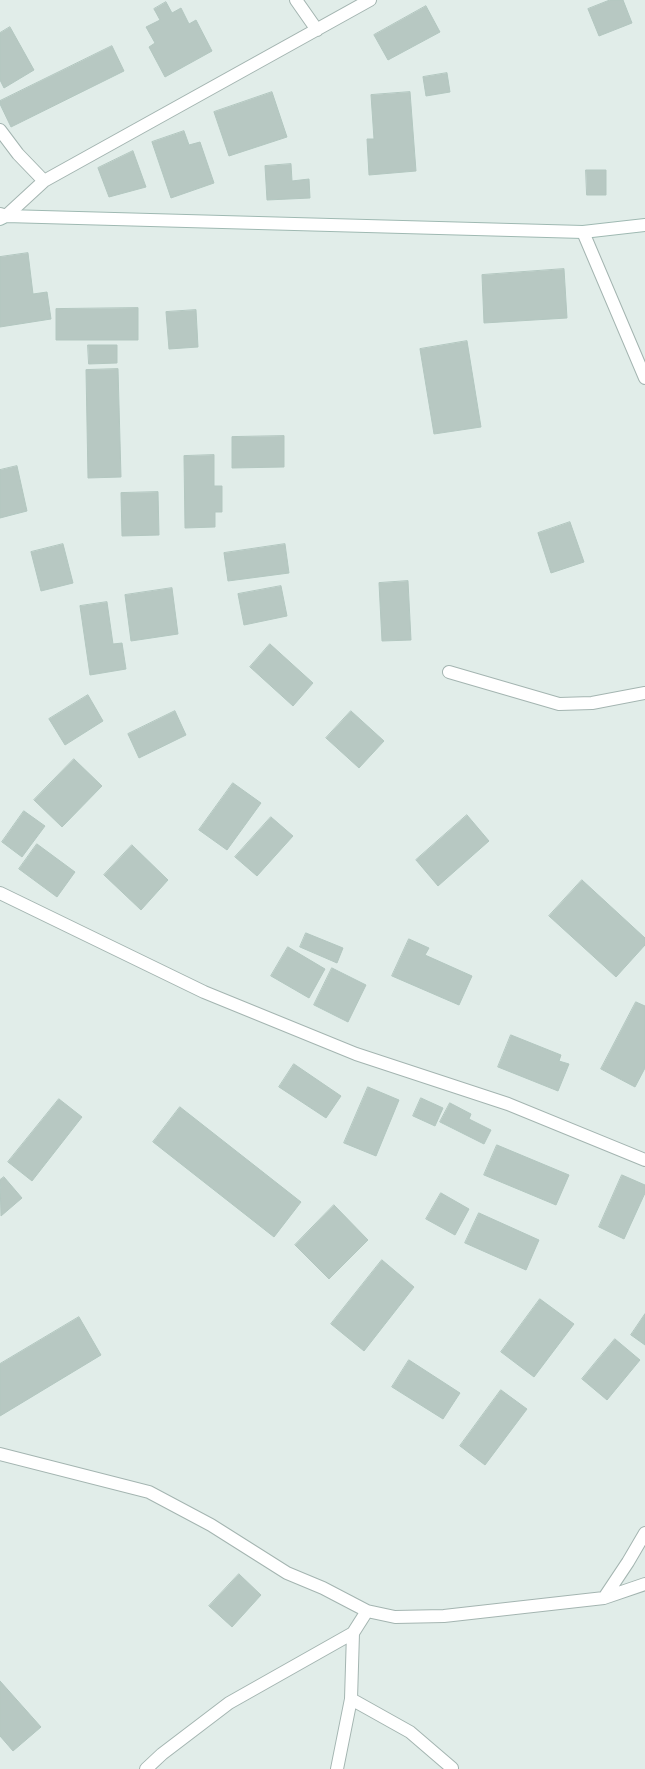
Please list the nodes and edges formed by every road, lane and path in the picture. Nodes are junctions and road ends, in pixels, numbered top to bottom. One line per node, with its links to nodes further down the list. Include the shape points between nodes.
1 (296, 0): 3 (street)
2 (370, 0): 3 (street)
3 (317, 30): 5 (street)
4 (0, 130): 5 (street, via 18,154)
5 (44, 181): 6 (street)
6 (2, 216): 8 (street)
7 (645, 225): 8 (street)
8 (583, 232): 9 (street)
9 (645, 378)
10 (449, 672): 11 (street, via 559,704 592,704)
11 (645, 693)
12 (0, 893): 13 (street, via 204,992 356,1054 508,1104)
13 (645, 1160)
14 (0, 1454): 18 (street, via 149,1492 211,1525 287,1573)
15 (645, 1533): 17 (street)
16 (645, 1584): 17 (street)
17 (604, 1598): 18 (street, via 444,1616 395,1617)
18 (367, 1611): 19 (street)
19 (354, 1633): 20 (street); 22 (street, via 229,1703)
20 (351, 1699): 21 (street, via 410,1732); 23 (street)
21 (452, 1768)
22 (146, 1769)
23 (337, 1769)

